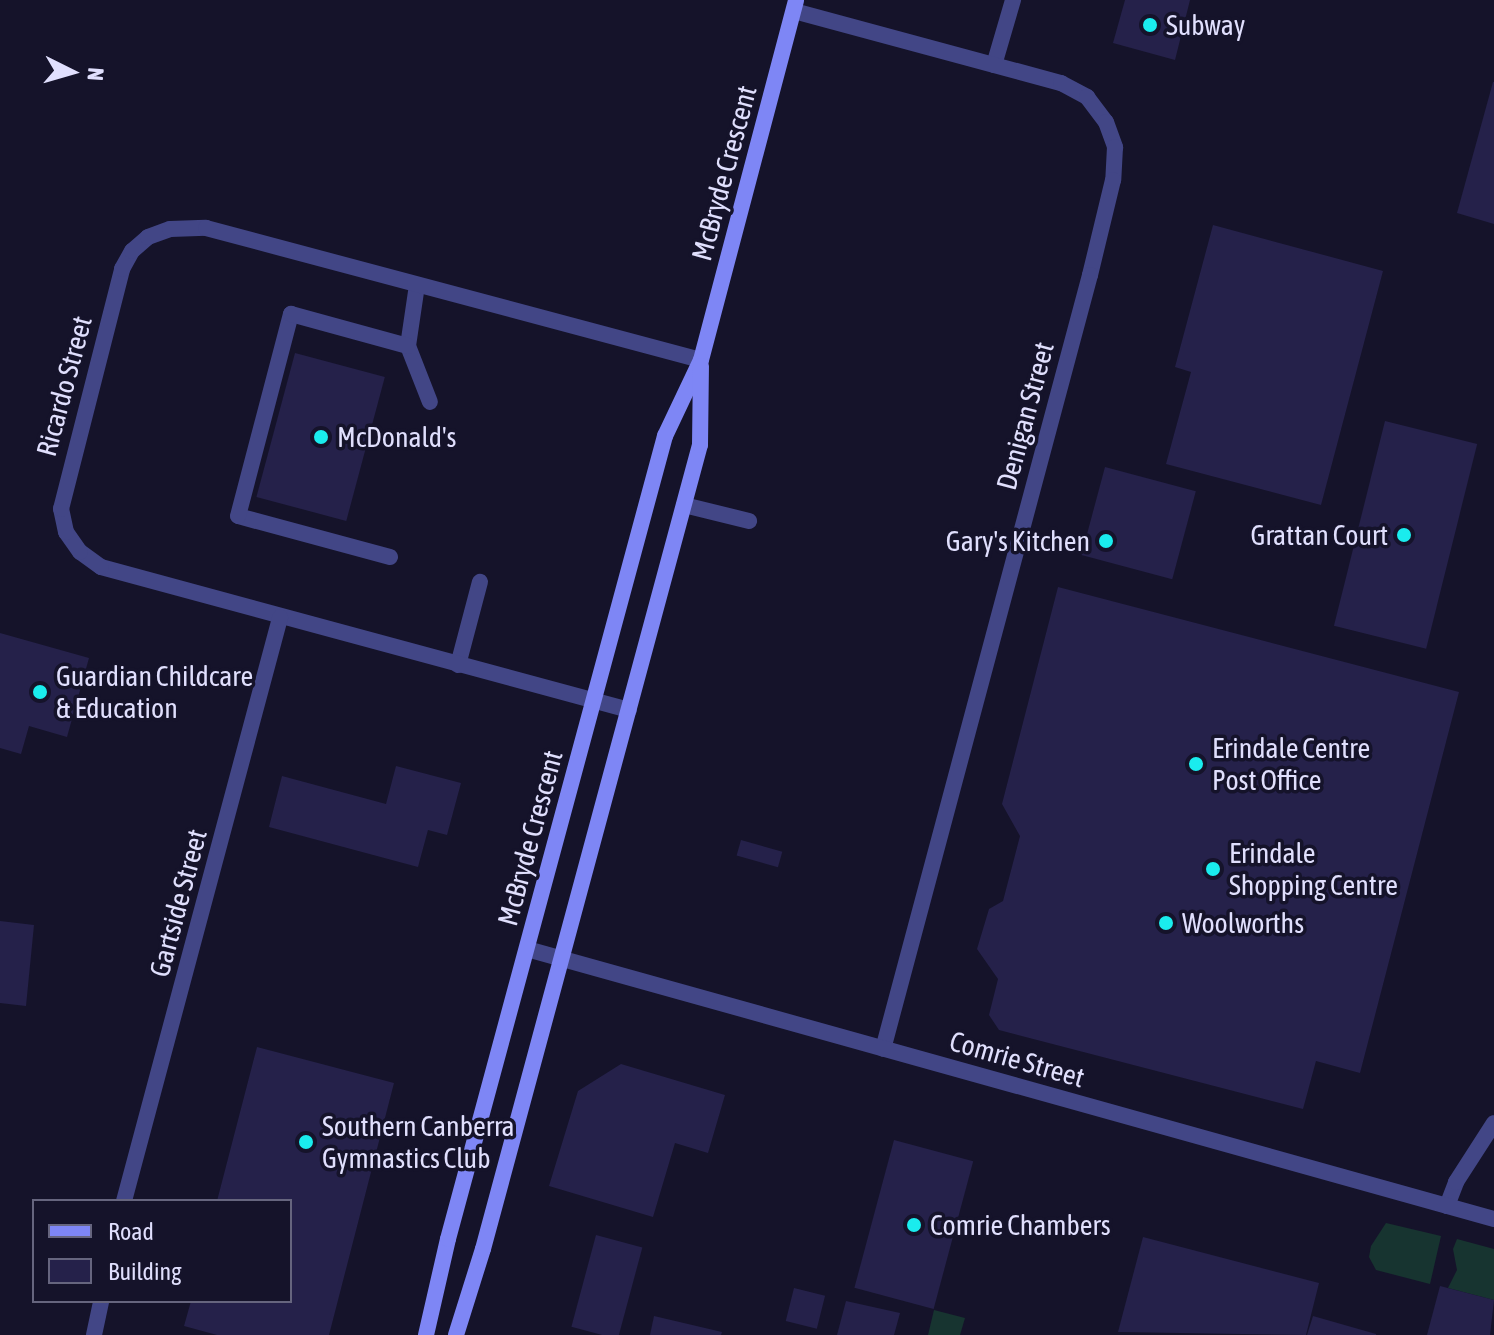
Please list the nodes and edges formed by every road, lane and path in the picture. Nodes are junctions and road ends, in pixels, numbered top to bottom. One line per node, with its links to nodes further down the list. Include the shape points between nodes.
1 (1013, 0): 3 (street)
2 (795, 6): 3 (street, Denigan Street); 6 (street, McBryde Crescent)
3 (994, 65): 18 (street, Denigan Street, via 1061,83 1087,97 1106,122 1115,147 1113,180)
4 (417, 285): 5 (street); 6 (street, Ricardo Street); 12 (street, Ricardo Street, via 206,228 170,229 148,237 122,269 69,470 61,509 66,532 80,552 101,567)
5 (408, 346): 7 (street); 10 (street, via 291,314 238,516)
6 (701, 360): 8 (street, McBryde Crescent, via 700,445); 14 (street, McBryde Crescent, via 665,436)
7 (430, 402)
8 (684, 505): 9 (street); 15 (street, McBryde Crescent)
9 (749, 521)
10 (390, 557)
11 (480, 582): 13 (street)
12 (280, 618): 13 (street, Ricardo Street); 20 (street, Gartside Street)
13 (458, 665): 14 (street, Ricardo Street)
14 (593, 701): 15 (street, Ricardo Street); 16 (street, McBryde Crescent)
15 (629, 710): 17 (street, McBryde Crescent)
16 (527, 949): 17 (street, Comrie Street); 25 (street, McBryde Crescent)
17 (561, 959): 18 (street, Comrie Street); 26 (street, McBryde Crescent)
18 (883, 1049): 21 (street, Comrie Street)
19 (1494, 1123): 21 (street)
20 (125, 1199)
21 (1447, 1206): 22 (street, Comrie Street)
22 (1494, 1219)
23 (101, 1303): 24 (street)
24 (94, 1335)
25 (426, 1335)
26 (456, 1335)

